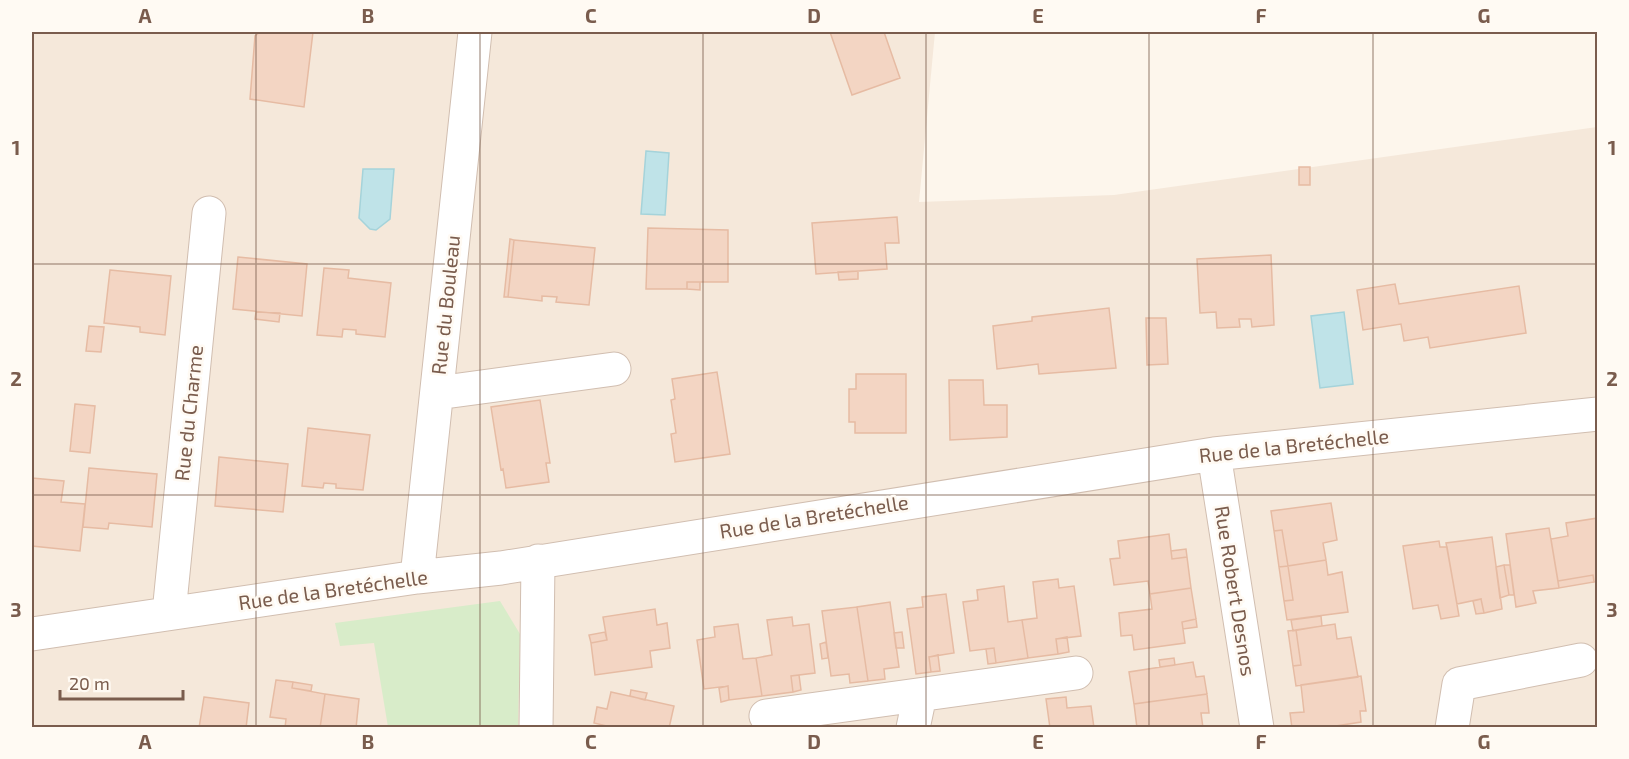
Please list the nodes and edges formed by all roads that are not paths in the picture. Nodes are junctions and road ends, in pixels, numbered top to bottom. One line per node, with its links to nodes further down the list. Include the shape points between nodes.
1 (475, 32): 4 (street, Rue du Bouleau)
2 (209, 213): 9 (street, Rue du Charme)
3 (614, 369): 4 (street)
4 (437, 393): 8 (street, Rue du Bouleau)
5 (1598, 414): 6 (street, Rue de la Bretéchelle)
6 (1214, 454): 7 (street, Rue de la Bretéchelle); 17 (street, Rue Robert Desnos)
7 (538, 561): 8 (street, Rue de la Bretéchelle); 15 (street)
8 (417, 578): 9 (street, Rue de la Bretéchelle)
9 (169, 613): 10 (street, Rue de la Bretéchelle)
10 (32, 634)
11 (1581, 660): 18 (street, via 1459,684)
12 (1076, 673): 13 (street)
13 (920, 695): 14 (street); 16 (street)
14 (766, 716)
15 (536, 728)
16 (913, 728)
17 (1257, 728)
18 (1452, 728)

